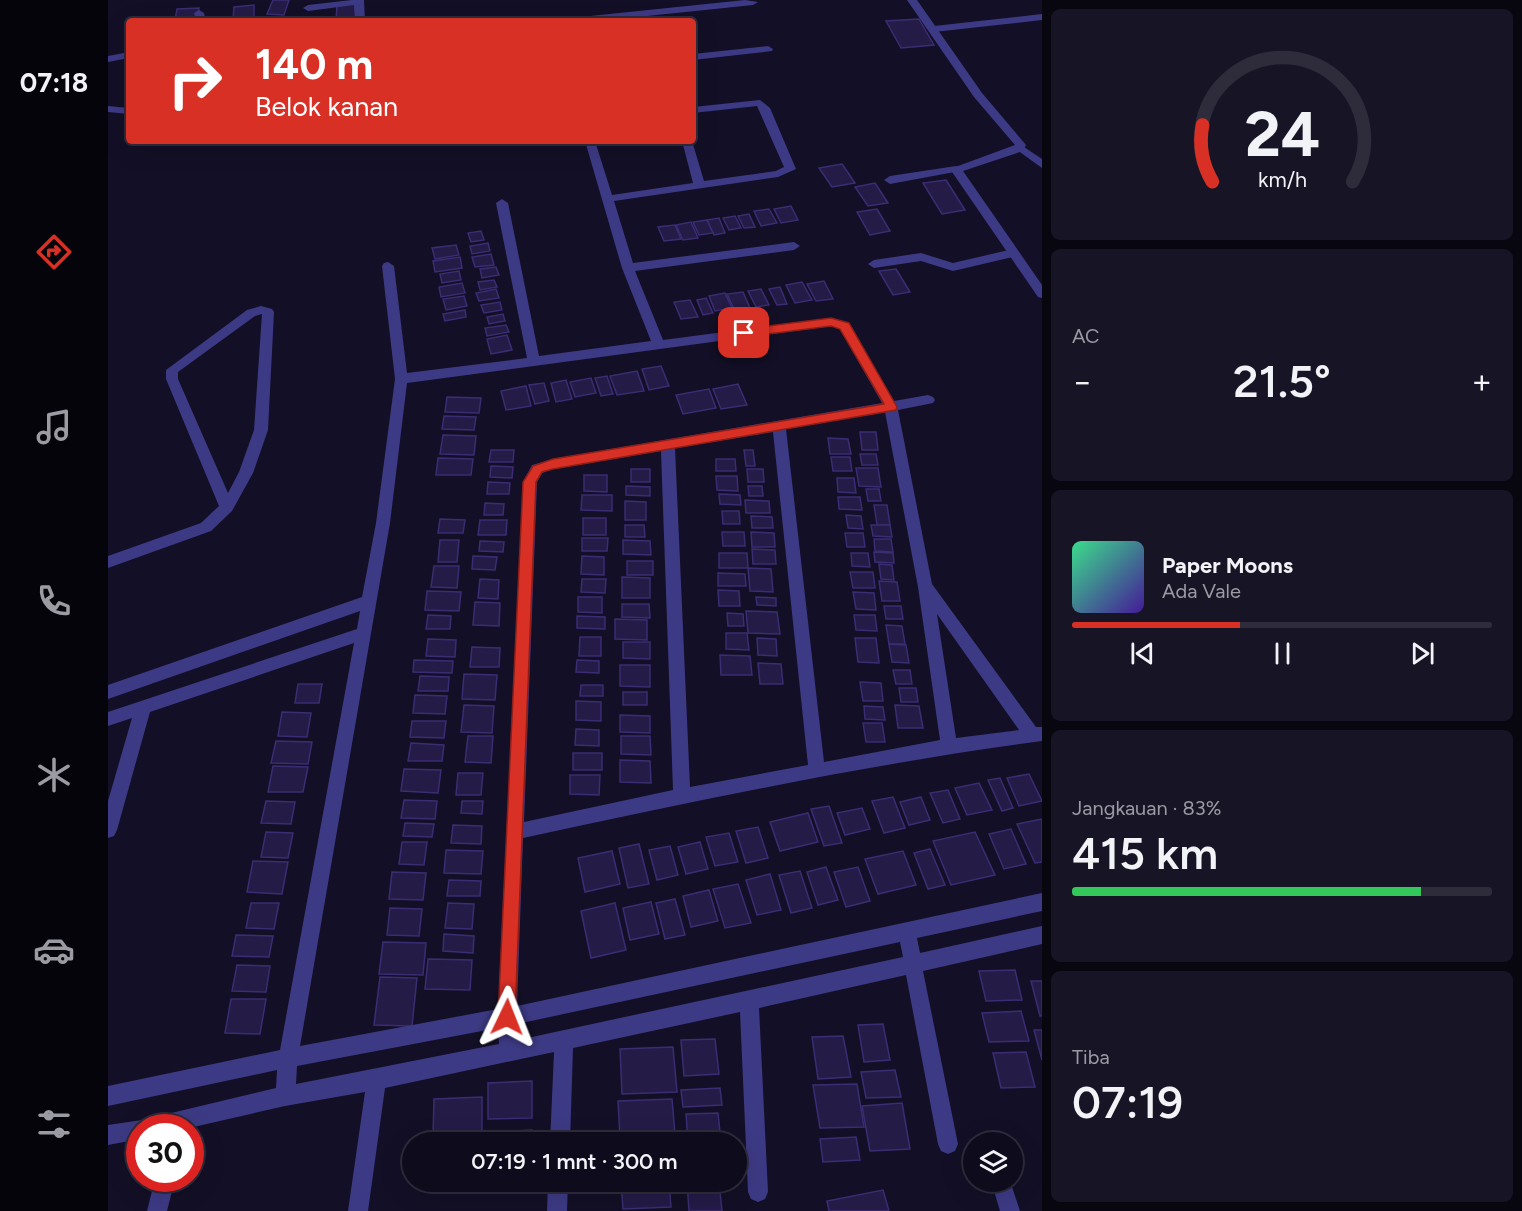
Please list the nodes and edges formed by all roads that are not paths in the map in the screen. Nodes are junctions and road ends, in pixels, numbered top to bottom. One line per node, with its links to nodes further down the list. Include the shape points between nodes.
1 (643, 0): 7 (street)
2 (912, 0): 10 (street)
3 (359, 1): 5 (street); 8 (street)
4 (753, 2): 7 (street)
5 (308, 8)
6 (1042, 16): 10 (street)
7 (649, 17): 9 (street)
8 (360, 18)
9 (630, 18)
10 (934, 28): 20 (street, via 978,95)
11 (768, 49): 13 (street)
12 (126, 56): 14 (street)
13 (696, 57)
14 (108, 59)
15 (108, 109): 17 (street)
16 (696, 110): 24 (street, via 760,103 790,169 786,173)
17 (126, 111)
18 (591, 144): 25 (street)
19 (688, 144): 24 (street)
20 (1021, 148): 21 (street); 22 (street)
21 (1042, 165)
22 (956, 169): 23 (street); 28 (street)
23 (890, 180)
24 (700, 186): 25 (street)
25 (606, 199): 31 (street)
26 (502, 203): 34 (street)
27 (794, 246): 31 (street)
28 (1013, 253): 29 (street, via 953,267 921,257); 32 (street)
29 (874, 264)
30 (388, 266): 35 (street)
31 (628, 268): 33 (street)
32 (1042, 294)
33 (658, 344): 34 (street); 37 (street, via 839,324 844,326)
34 (534, 361): 35 (street)
35 (401, 379): 43 (street)
36 (928, 400): 37 (street)
37 (891, 407): 38 (street); 42 (street)
38 (779, 424): 39 (street); 50 (street)
39 (668, 444): 51 (street); 53 (street, via 553,464 537,469 530,482)
40 (227, 507): 40 (street, via 171,370 251,313 261,310 268,312 261,430 246,473); 41 (street, via 206,527)
41 (108, 562)
42 (925, 587): 48 (street); 49 (street)
43 (369, 601): 44 (street); 45 (street)
44 (363, 633): 46 (street); 62 (street)
45 (108, 692)
46 (143, 707): 47 (street); 52 (street)
47 (108, 718)
48 (1037, 735): 49 (street)
49 (949, 746): 50 (street)
50 (818, 772): 51 (street)
51 (682, 796): 53 (street)
52 (108, 830)
53 (514, 832): 59 (street)
54 (1042, 902): 55 (street)
55 (907, 933): 57 (street); 59 (street)
56 (1042, 935): 57 (street)
57 (913, 962): 58 (street); 70 (street)
58 (749, 1001): 60 (street); 73 (street)
59 (507, 1017): 61 (street); 62 (street)
60 (564, 1040): 61 (street); 68 (street)
61 (509, 1050): 63 (street)
62 (288, 1058): 64 (street); 65 (street)
63 (376, 1080): 65 (street); 75 (street)
64 (108, 1096)
65 (285, 1096): 66 (street)
66 (204, 1118)
67 (126, 1132): 69 (street)
68 (560, 1132)
69 (108, 1135)
70 (948, 1144)
71 (162, 1192): 74 (street)
72 (557, 1192): 76 (street)
73 (758, 1192)
74 (158, 1211)
75 (358, 1211)
76 (556, 1211)

